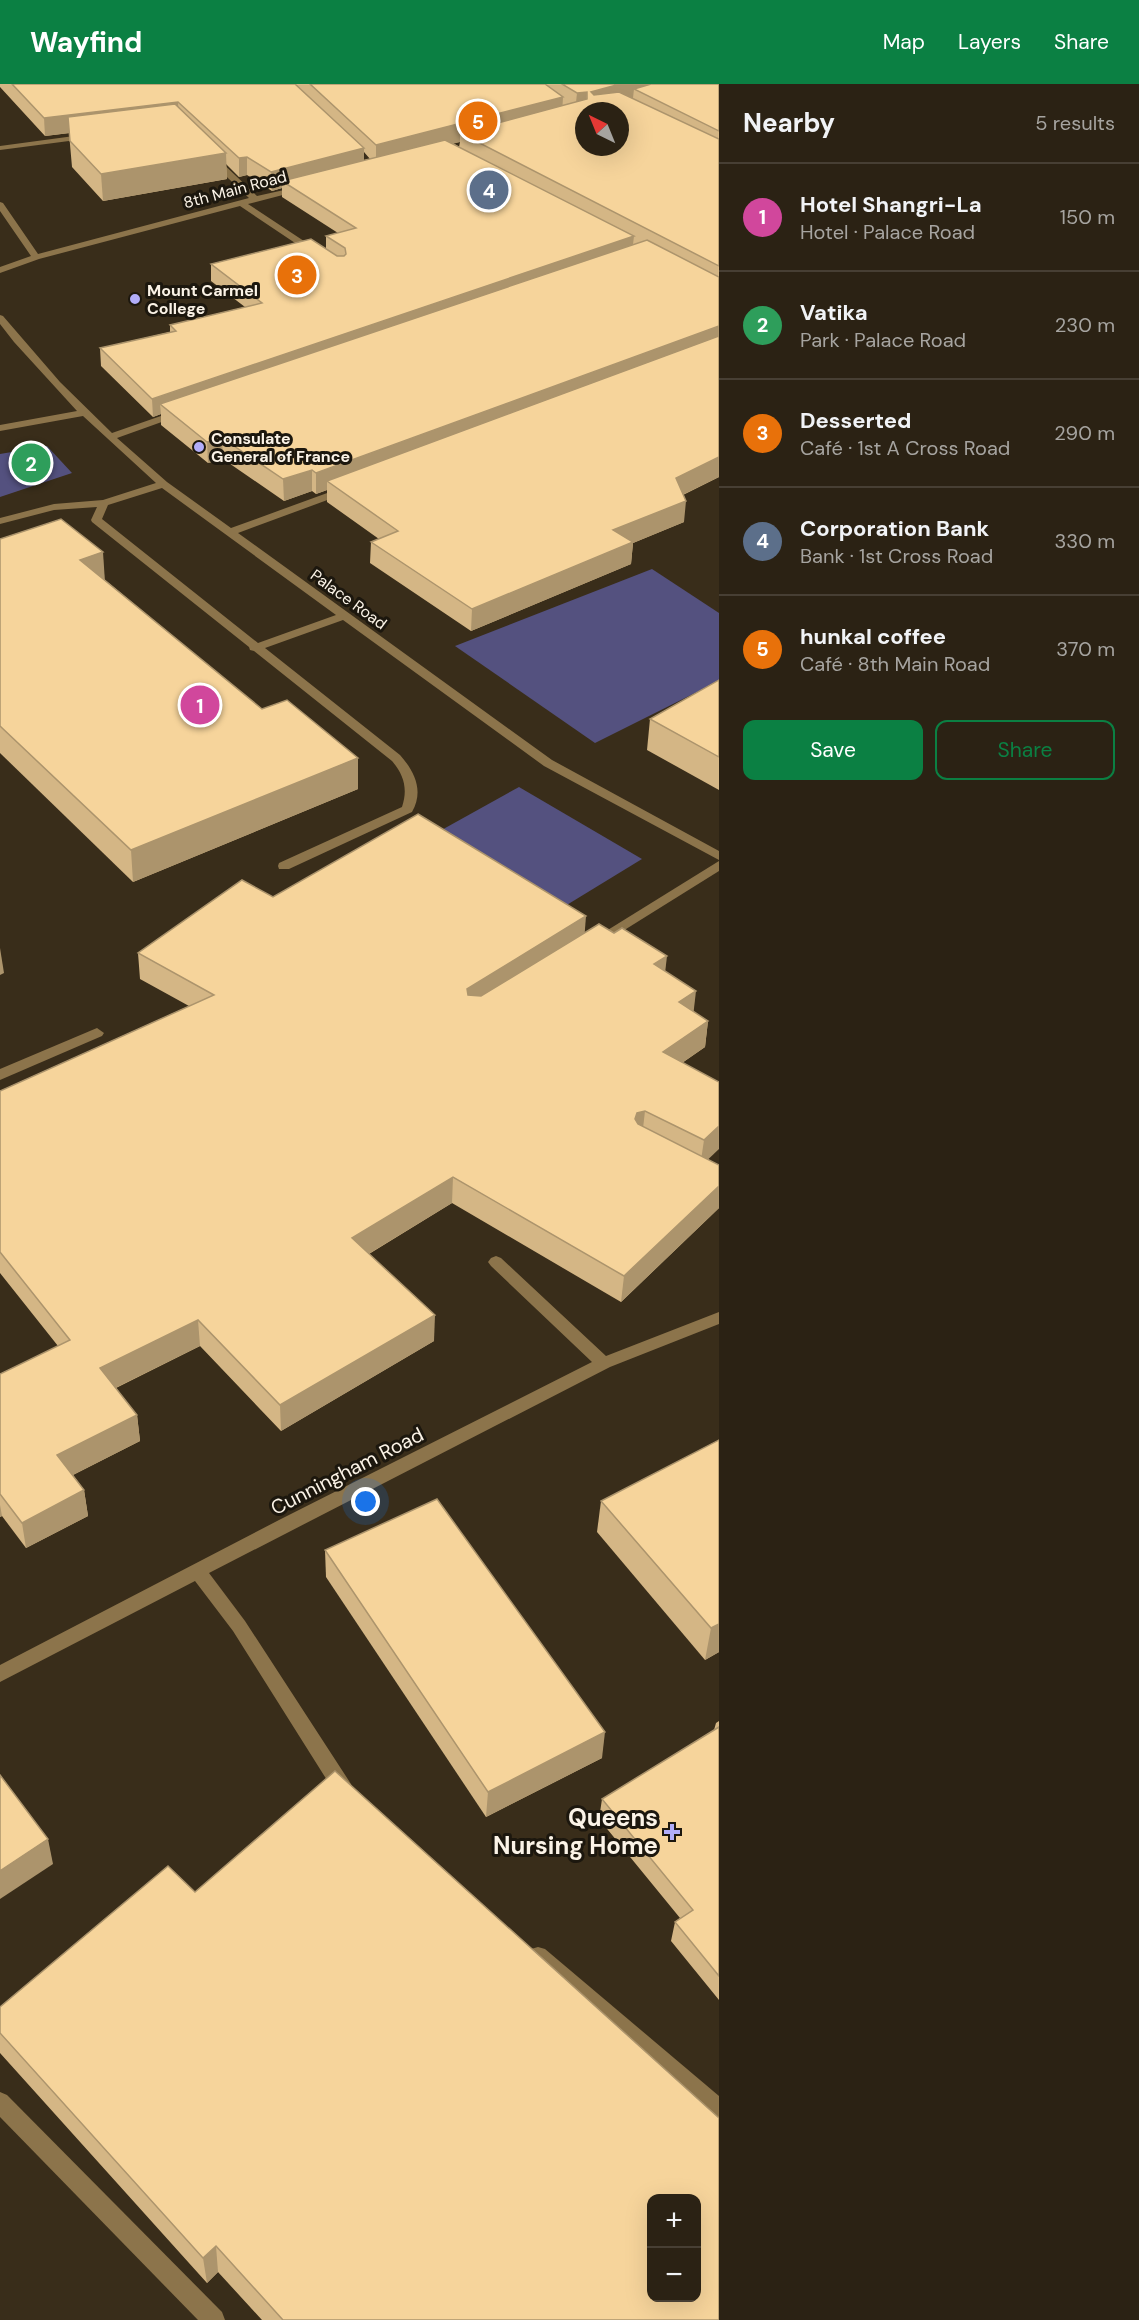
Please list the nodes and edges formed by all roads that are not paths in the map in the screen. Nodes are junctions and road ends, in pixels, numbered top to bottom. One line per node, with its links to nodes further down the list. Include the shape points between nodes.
1 (100, 135): 2 (street)
2 (0, 148)
3 (202, 148): 5 (street)
4 (310, 186): 5 (street, 8th Main Road)
5 (256, 200): 6 (street, 8th Main Road)
6 (241, 203): 8 (street); 9 (street, 8th Main Road)
7 (0, 205): 9 (street)
8 (322, 256)
9 (36, 257): 10 (street, 8th Main Road)
10 (0, 270)
11 (0, 318): 13 (street, Palace Road)
12 (186, 410): 15 (street)
13 (86, 412): 14 (street); 15 (street, Palace Road)
14 (0, 428)
15 (109, 436): 16 (street, Palace Road)
16 (163, 484): 18 (street); 20 (street, Palace Road)
17 (354, 486): 20 (street)
18 (104, 502): 19 (street, via 54,507); 22 (street, via 96,520)
19 (0, 522)
20 (229, 533): 21 (street, Palace Road)
21 (344, 616): 22 (street); 23 (street, Palace Road, via 548,763)
22 (254, 648): 25 (street, via 396,758 405,768 413,789 408,809)
23 (719, 856)
24 (719, 865): 26 (street)
25 (285, 866)
26 (585, 949)
27 (98, 1033): 28 (street)
28 (0, 1075)
29 (496, 1262): 31 (street)
30 (719, 1318): 31 (street, Cunningham Road)
31 (604, 1364): 32 (street, Cunningham Road)
32 (198, 1572): 33 (street, Cunningham Road); 34 (street, via 239,1626 340,1786)
33 (0, 1674)
34 (358, 1802)
35 (520, 1940): 37 (street)
36 (0, 2102): 38 (street)
37 (719, 2109)
38 (214, 2320)

